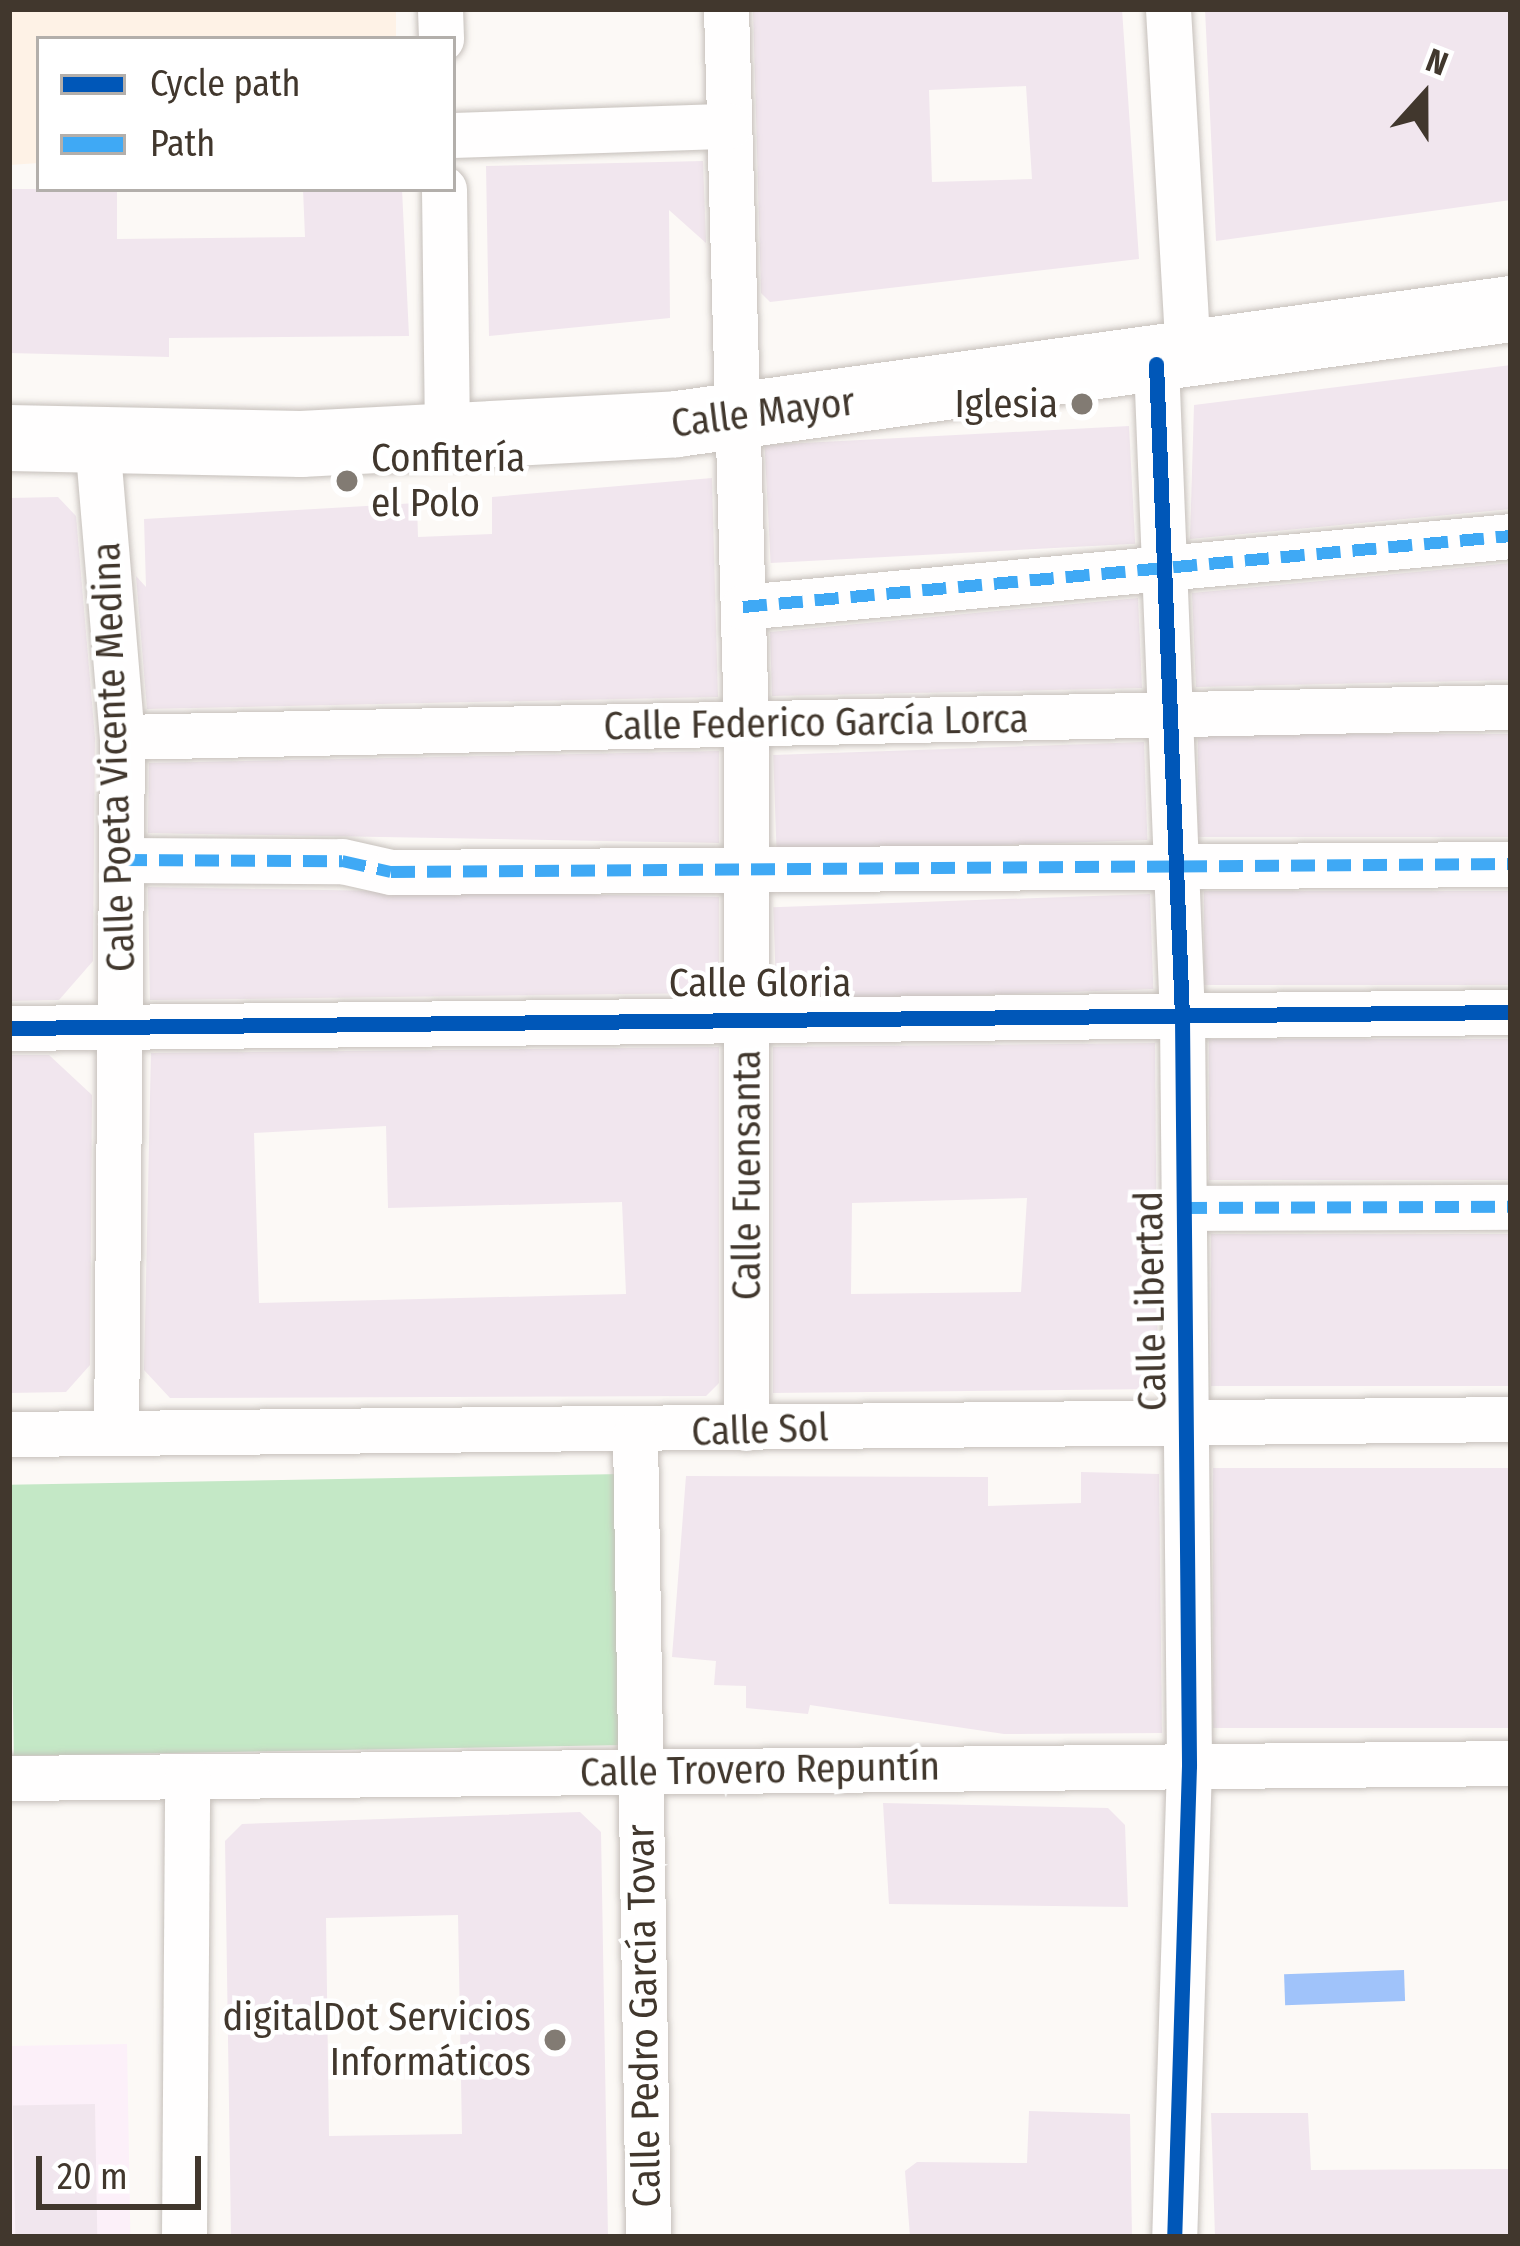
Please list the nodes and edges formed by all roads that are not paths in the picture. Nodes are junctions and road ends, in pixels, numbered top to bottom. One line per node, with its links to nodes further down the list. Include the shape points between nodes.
1 (726, 9): 3 (street, Calle Fuensanta)
2 (1168, 9): 7 (street, Calle Libertad)
3 (729, 125): 4 (street); 8 (street, Calle Fuensanta)
4 (456, 135)
5 (443, 192): 10 (street)
6 (1511, 309): 7 (main road, Calle Mayor)
7 (1172, 362): 8 (main road, Calle Mayor); 13 (street, Calle Libertad)
8 (737, 418): 10 (main road, Calle Mayor); 14 (street, Calle Fuensanta)
9 (9, 438): 11 (main road, Calle Mayor)
10 (447, 440): 11 (main road, Calle Mayor)
11 (97, 441): 18 (street, Calle Poeta Vicente Medina)
12 (1511, 536): 13 (street)
13 (1163, 571): 14 (street); 16 (street, Calle Libertad)
14 (743, 607): 17 (street, Calle Fuensanta)
15 (1511, 707): 16 (street, Calle Federico García Lorca)
16 (1170, 715): 17 (street, Calle Federico García Lorca); 21 (street, Calle Libertad)
17 (746, 725): 18 (street, Calle Federico García Lorca); 22 (street, Calle Fuensanta)
18 (122, 737): 19 (street, Calle Poeta Vicente Medina)
19 (123, 860): 22 (street); 26 (street, Calle Poeta Vicente Medina)
20 (1511, 864): 21 (street)
21 (1176, 867): 22 (street); 25 (street, Calle Libertad)
22 (746, 871): 24 (street, Calle Fuensanta)
23 (1511, 1012): 25 (street, Calle Gloria)
24 (747, 1014): 25 (street, Calle Gloria); 26 (street, Calle Gloria); 32 (street, Calle Fuensanta)
25 (1182, 1018): 29 (street, Calle Libertad)
26 (124, 1026): 27 (street, Calle Gloria); 33 (street, Calle Poeta Vicente Medina)
27 (9, 1028)
28 (1511, 1207): 29 (street)
29 (1183, 1208): 31 (street, Calle Libertad)
30 (1511, 1419): 31 (street, Calle Sol)
31 (1185, 1425): 32 (street, Calle Sol); 37 (street, Calle Libertad)
32 (746, 1428): 35 (street, Calle Sol)
33 (116, 1432): 34 (street, Calle Sol); 35 (street, Calle Sol)
34 (9, 1434)
35 (635, 1435): 38 (street, Calle Pedro García Tovar)
36 (1511, 1763): 37 (street, Calle Trovero Repuntín)
37 (1189, 1766): 38 (street, Calle Trovero Repuntín); 43 (street, Calle Libertad)
38 (640, 1772): 39 (street, Calle Trovero Repuntín); 42 (street, Calle Pedro García Tovar)
39 (187, 1777): 40 (street, Calle Trovero Repuntín); 41 (street)
40 (9, 1778)
41 (184, 2237)
42 (648, 2237)
43 (1174, 2237)

